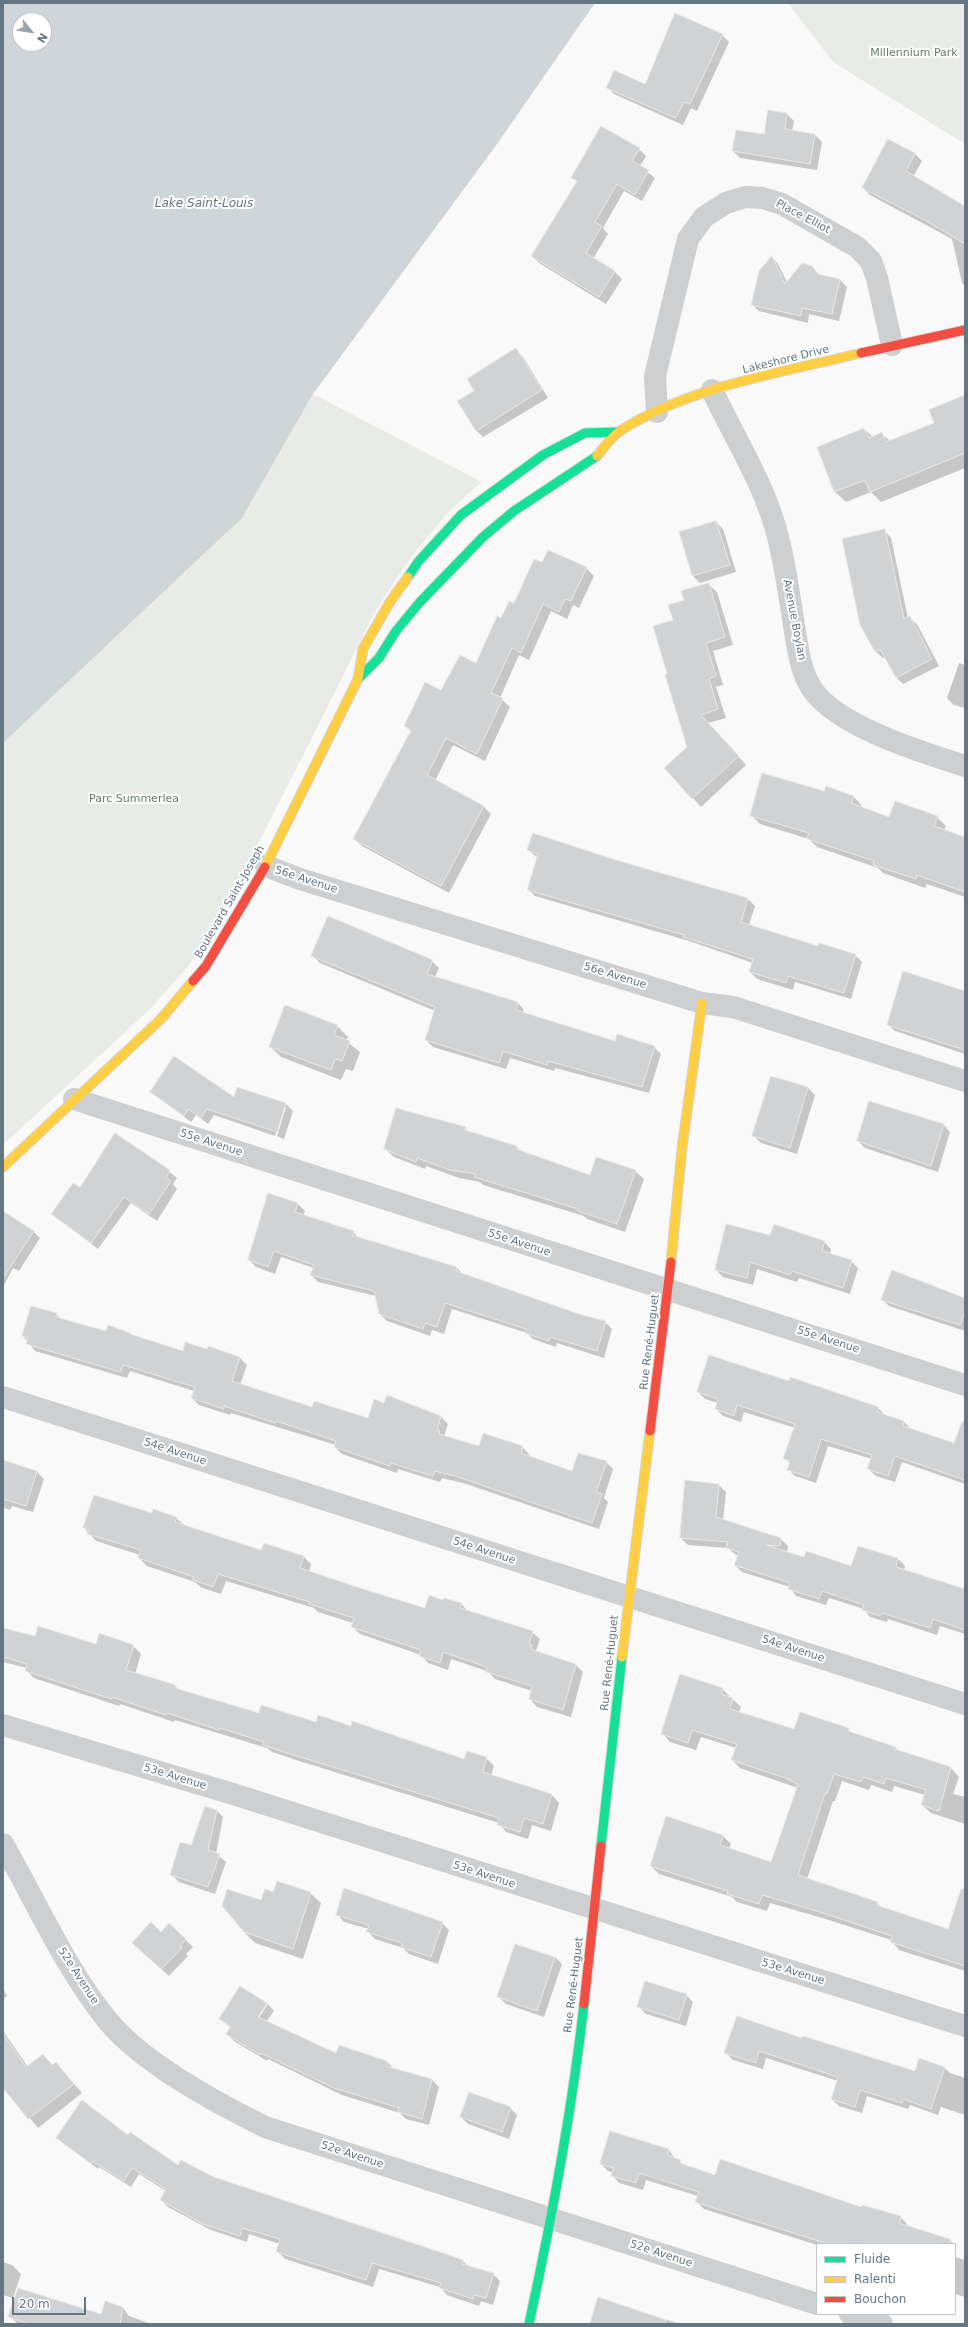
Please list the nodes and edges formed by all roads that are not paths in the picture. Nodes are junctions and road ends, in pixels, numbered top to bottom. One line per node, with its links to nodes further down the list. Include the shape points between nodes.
1 (965, 330): 2 (street, Lakeshore Drive)
2 (892, 345): 3 (street, Lakeshore Drive); 4 (street, Place Elliot, via 877,278 871,261 858,247 782,204 763,198 746,197 726,203 704,217 688,239 655,376)
3 (712, 390): 4 (street, Lakeshore Drive); 9 (street, Avenue Boylan, via 755,474 769,508 778,537 800,661 808,683 823,702 851,721 907,748)
4 (657, 412): 5 (street, Lakeshore Drive)
5 (619, 432): 6 (street, Lakeshore Drive, via 585,433 543,455); 7 (street, Lakeshore Drive, via 593,460)
6 (487, 495): 8 (street, Boulevard Saint-Joseph, via 461,515 439,538 394,596 364,650)
7 (514, 511): 8 (street, Boulevard Saint-Joseph, via 443,576 396,631 379,658)
8 (358, 679): 10 (street, Boulevard Saint-Joseph)
9 (965, 766)
10 (266, 866): 11 (street, 56e Avenue); 13 (street, Boulevard Saint-Joseph, via 227,935 184,994 161,1019)
11 (702, 1003): 12 (street, 56e Avenue, via 733,1007); 15 (street, Rue René-Huguet, via 682,1148)
12 (965, 1081)
13 (74, 1099): 14 (street, Boulevard Saint-Joseph); 15 (street, 55e Avenue)
14 (3, 1167)
15 (668, 1291): 16 (street, 55e Avenue, via 723,1306); 18 (street, Rue René-Huguet)
16 (965, 1385)
17 (3, 1397): 18 (street, 54e Avenue)
18 (629, 1597): 19 (street, 54e Avenue); 22 (street, Rue René-Huguet)
19 (965, 1704)
20 (3, 1725): 22 (street, 53e Avenue, via 233,1794)
21 (3, 1844): 24 (street, 52e Avenue, via 83,1987 109,2022 142,2052 177,2077 226,2108 265,2127)
22 (595, 1909): 23 (street, 53e Avenue); 24 (street, Rue René-Huguet, via 575,2081)
23 (965, 2026)
24 (552, 2219): 25 (street, 52e Avenue); 27 (street, Rue René-Huguet)
25 (816, 2304)
26 (853, 2315): 28 (street)
27 (529, 2324)
28 (882, 2324)

